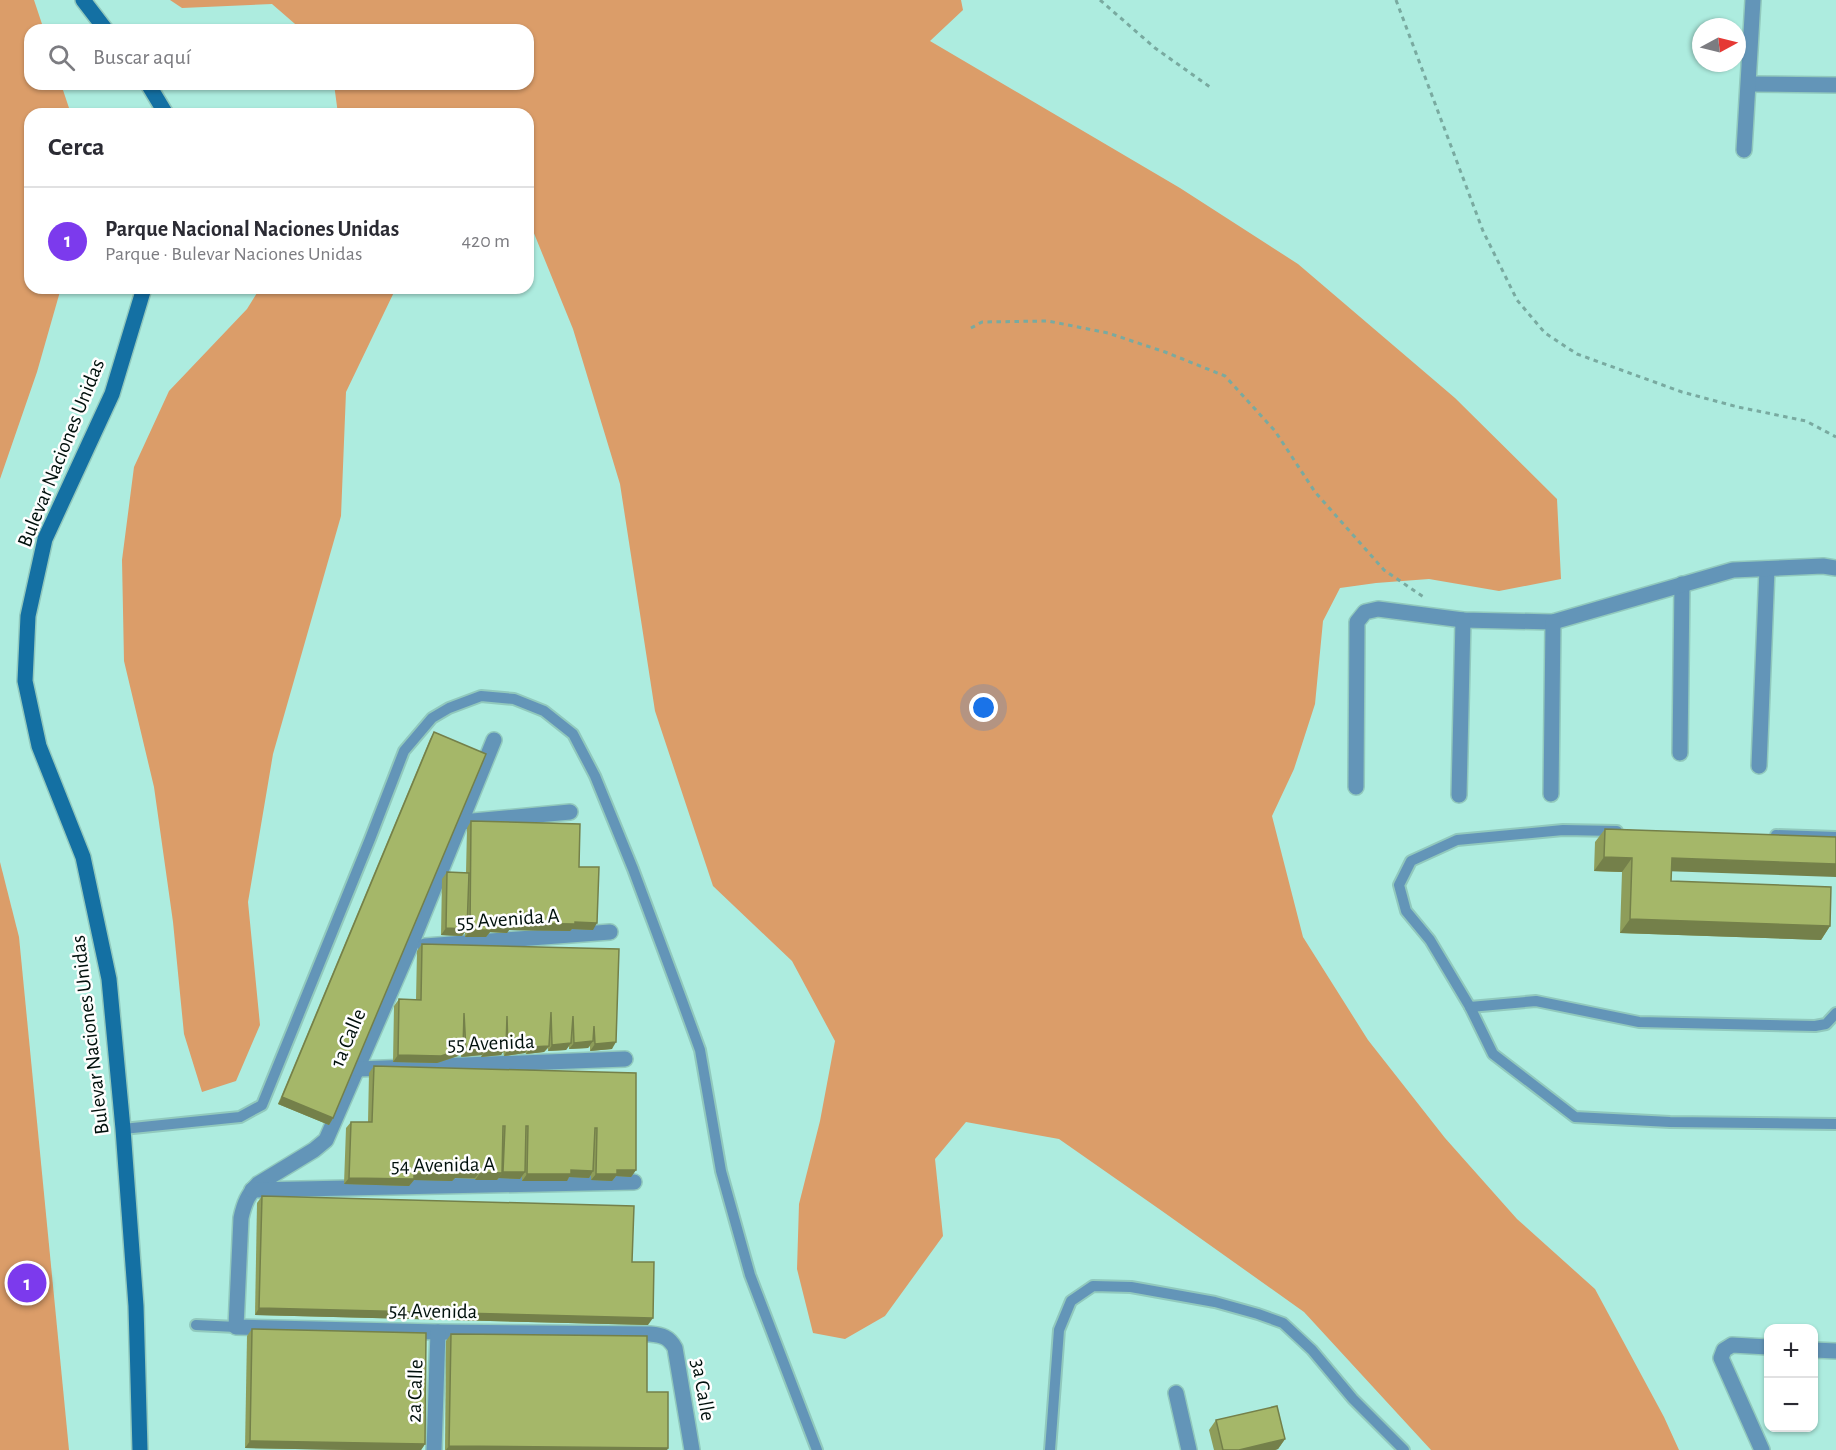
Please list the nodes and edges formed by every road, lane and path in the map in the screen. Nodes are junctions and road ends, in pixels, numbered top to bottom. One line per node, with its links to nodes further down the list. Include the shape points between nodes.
1 (83, 0): 5 (main road)
2 (1100, 0): 8 (path, via 1155,48)
3 (1396, 0): 14 (path, via 1483,231 1517,300 1545,333 1577,354 1682,392 1806,421)
4 (1753, 0): 6 (street)
5 (101, 24)
6 (1749, 84): 7 (street); 11 (street)
7 (1836, 85)
8 (1210, 87)
9 (151, 90): 10 (main road)
10 (162, 108)
11 (1744, 150)
12 (142, 294): 39 (main road, Bulevar Naciones Unidas, via 112,394 45,539 28,616 25,681 39,746 83,857 98,923 109,979)
13 (971, 328): 18 (path, via 982,322 1048,321 1108,333 1225,376 1275,431 1315,492 1384,570)
14 (1836, 437)
15 (1836, 568): 16 (street)
16 (1767, 569): 17 (street, via 1733,570); 23 (street)
17 (1682, 584): 20 (street); 22 (street)
18 (1432, 602)
19 (1463, 620): 20 (street); 24 (street, via 1378,609 1365,612 1357,622); 26 (street)
20 (1553, 622): 25 (street)
21 (494, 740): 28 (street, 1a Calle)
22 (1680, 753)
23 (1759, 766)
24 (1356, 787)
25 (1551, 794)
26 (1459, 795)
27 (570, 812): 28 (street)
28 (462, 822): 33 (street, 1a Calle)
29 (1622, 831): 34 (lane, via 1563,830 1457,840 1411,861 1399,885 1406,911 1430,940)
30 (1765, 835): 31 (lane)
31 (1836, 837)
32 (610, 932): 33 (street, 55 Avenida A)
33 (410, 947): 37 (street, 1a Calle)
34 (1470, 1007): 35 (lane, via 1536,1001 1639,1022 1804,1026 1826,1024); 38 (lane, via 1492,1054 1575,1117)
35 (1836, 1013)
36 (625, 1059): 37 (street, 55 Avenida)
37 (358, 1069): 41 (street, 1a Calle, via 326,1140)
38 (1836, 1125)
39 (123, 1130): 50 (main road, Bulevar Naciones Unidas, via 136,1306); 53 (lane, via 240,1117 262,1104 404,752 432,718 481,696 514,699 544,711 573,734 595,776 681,998 700,1050 721,1171 750,1275)
40 (634, 1182): 41 (street, 54 Avenida A)
41 (252, 1190): 43 (street, via 241,1218)
42 (196, 1325): 43 (lane, 54 Avenida)
43 (236, 1327): 44 (street, 54 Avenida)
44 (438, 1332): 45 (street, 54 Avenida, via 650,1334); 51 (street, 2a Calle)
45 (668, 1339): 52 (street, 3a Calle, via 675,1348)
46 (1764, 1347): 57 (street, via 1732,1345 1721,1358)
47 (1818, 1350): 48 (street)
48 (1836, 1351)
49 (1176, 1393): 55 (street)
50 (140, 1450)
51 (434, 1450)
52 (692, 1450)
53 (817, 1450)
54 (1050, 1450): 56 (lane, via 1059,1330 1071,1301 1093,1286 1131,1287 1215,1302 1283,1323)
55 (1189, 1450)
56 (1404, 1450)
57 (1762, 1450)

